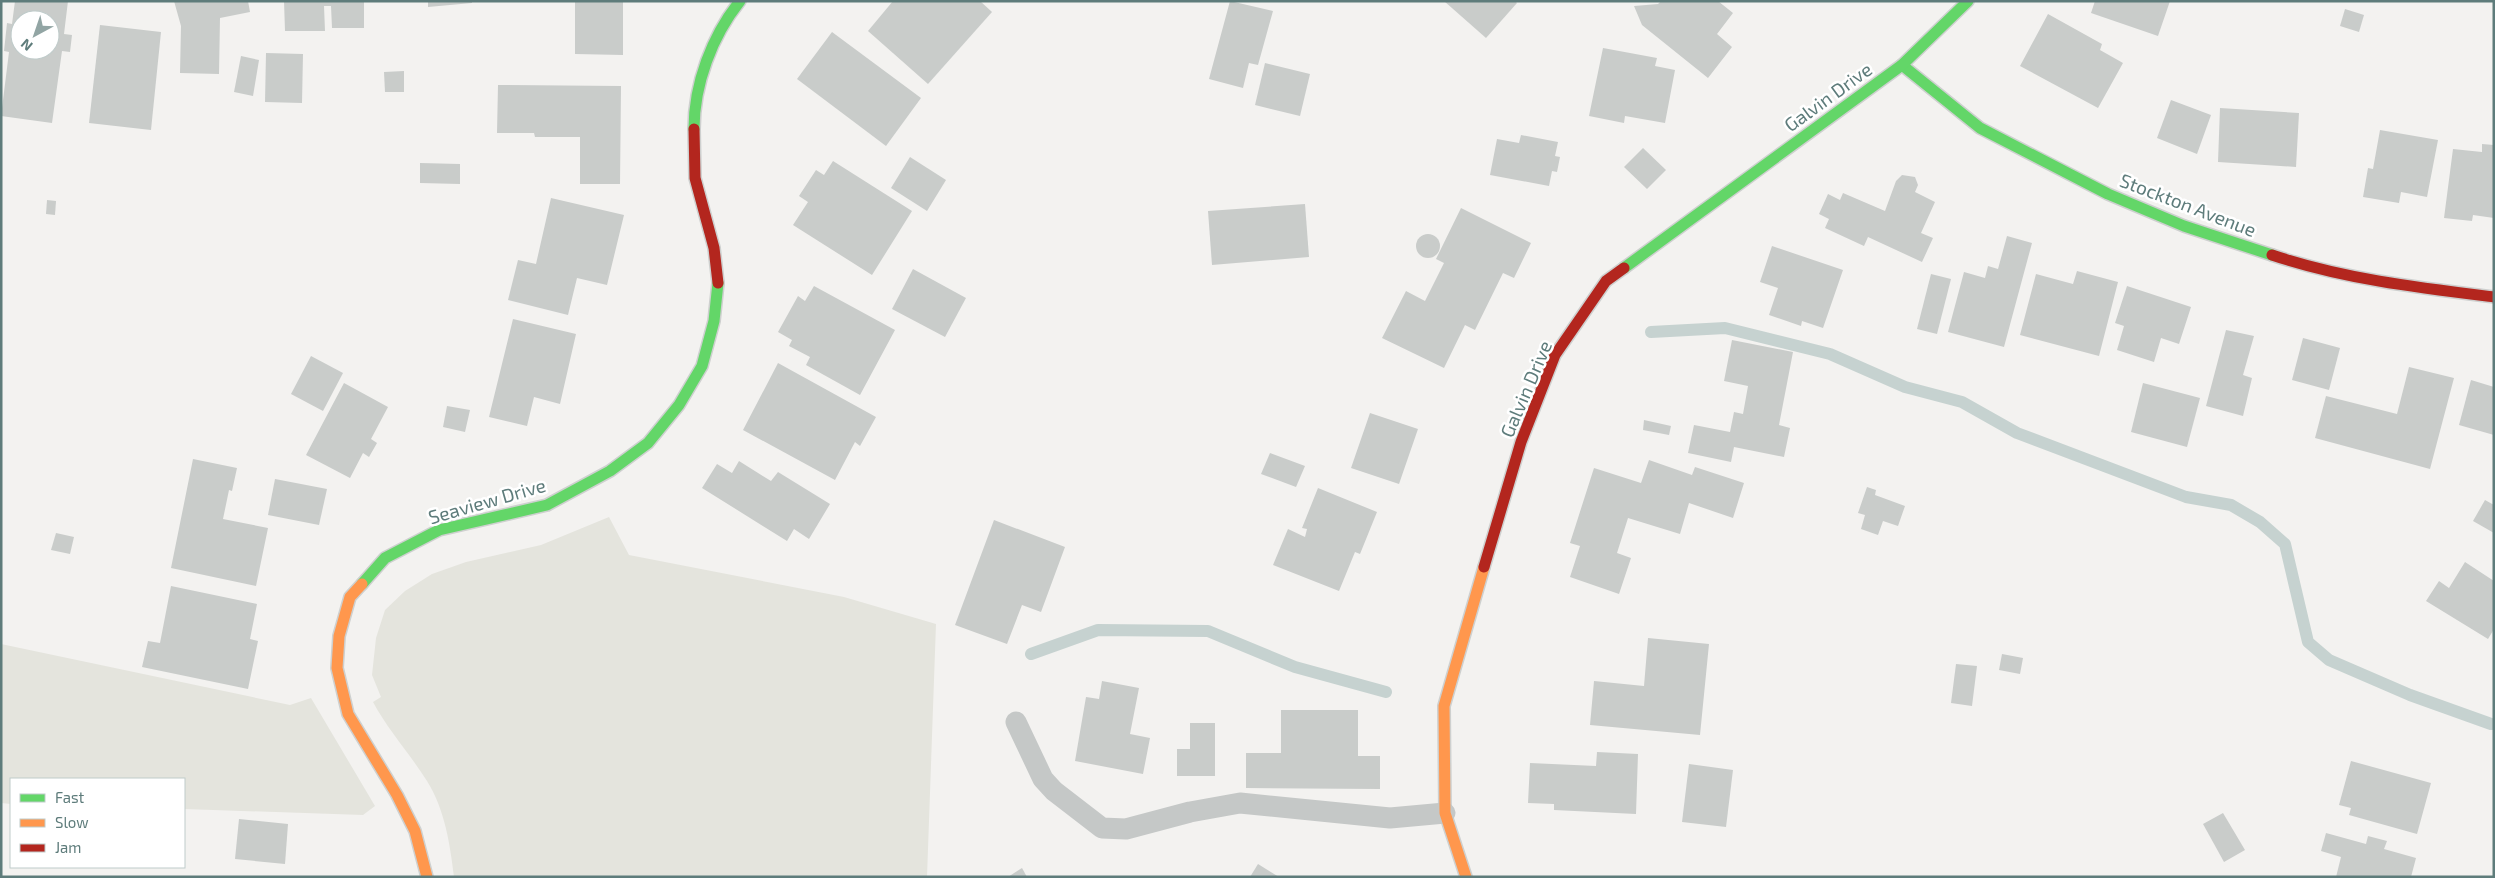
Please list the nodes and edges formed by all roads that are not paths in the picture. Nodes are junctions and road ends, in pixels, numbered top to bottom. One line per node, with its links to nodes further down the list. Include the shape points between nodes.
1 (740, 1): 7 (street, Seaview Drive, via 727,17 707,59 694,109 695,178 714,248 718,286 714,321 702,366 679,405 648,443 610,471 547,505 439,530 384,558 350,597 339,636 337,668 348,714 397,795 415,832)
2 (1968, 1): 3 (street, Galvin Drive)
3 (1902, 64): 4 (street, Stockton Avenue, via 1980,128 2108,194 2184,226 2296,263 2418,288); 6 (street, Galvin Drive, via 1606,281 1555,355 1521,442 1444,706)
4 (2494, 297)
5 (1016, 722): 6 (lane, via 1043,779 1102,828 1133,828 1190,812 1240,803 1390,818)
6 (1445, 813): 8 (street, Galvin Drive)
7 (427, 877)
8 (1466, 877)

